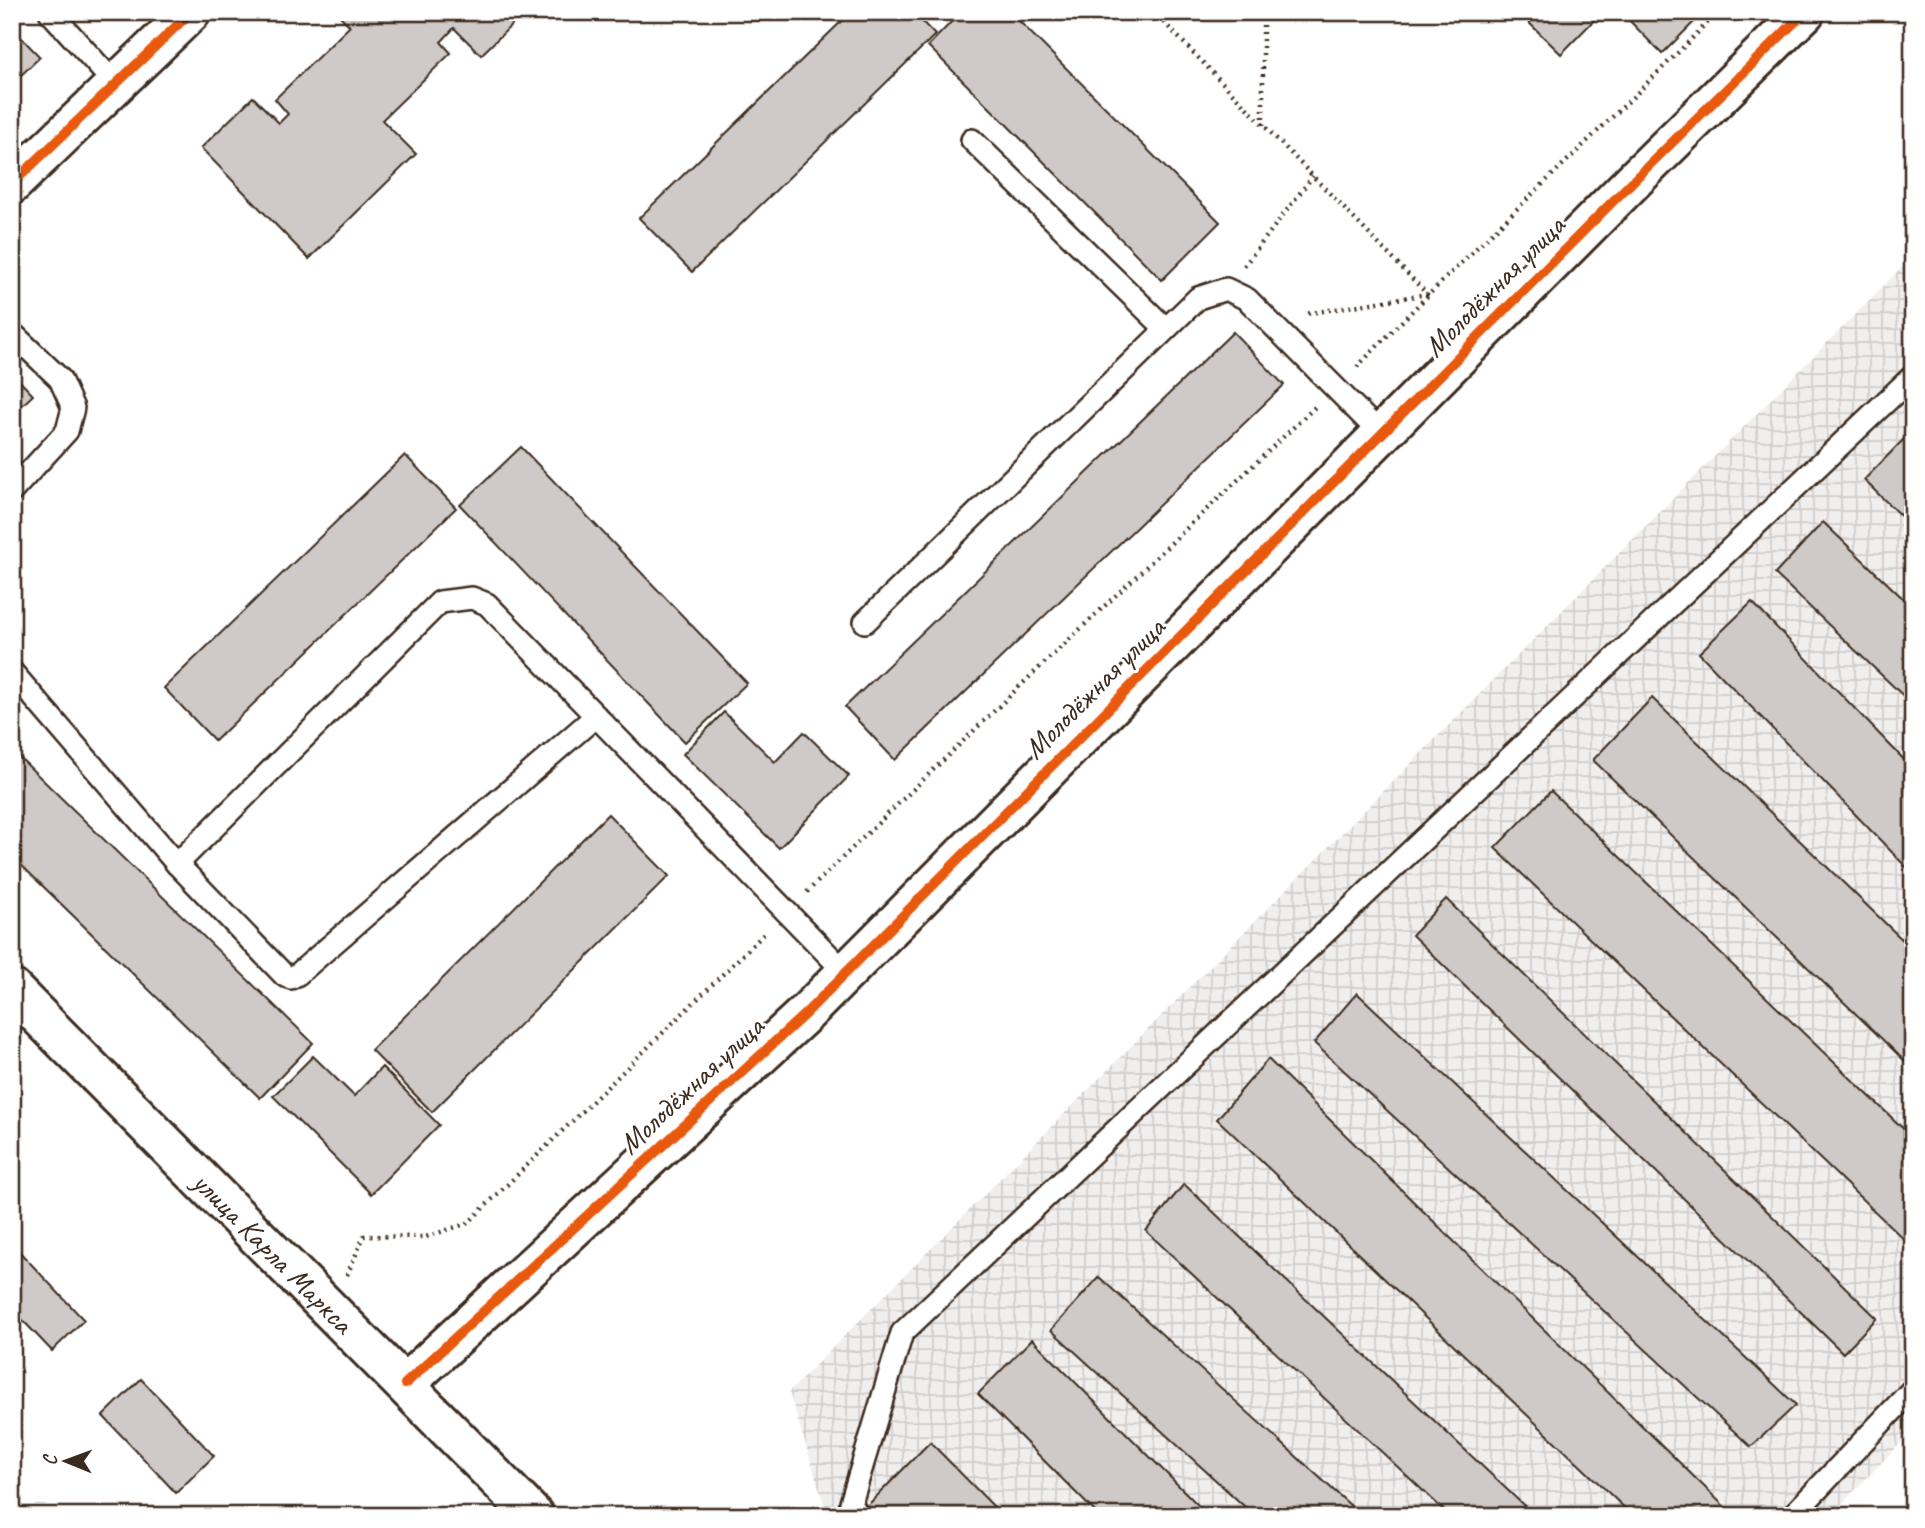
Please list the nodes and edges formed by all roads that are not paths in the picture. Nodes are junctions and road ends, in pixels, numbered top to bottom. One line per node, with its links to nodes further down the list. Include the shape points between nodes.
1 (50, 12): 4 (lane)
2 (191, 12): 4 (street)
3 (1805, 12): 10 (street, Молодёжная улица)
4 (116, 85): 6 (street)
5 (972, 140): 7 (lane)
6 (12, 184)
7 (1166, 329): 10 (lane, via 1198,298 1226,289 1247,299); 12 (lane)
8 (12, 334): 11 (lane, via 61,379 73,408 67,431)
9 (1913, 376): 21 (lane, via 902,1333 851,1503)
10 (1381, 434): 16 (street, Молодёжная улица)
11 (12, 491)
12 (865, 622)
13 (12, 672): 15 (lane)
14 (596, 716): 15 (lane, via 292,978); 15 (lane, via 487,604 472,598 440,602); 16 (lane)
15 (177, 864)
16 (846, 973): 18 (street, Молодёжная улица)
17 (12, 989): 18 (street, улица Карла Маркса)
18 (405, 1384): 20 (street, улица Карла Маркса)
19 (1913, 1389): 22 (lane)
20 (534, 1516)
21 (858, 1516)
22 (1792, 1516)

